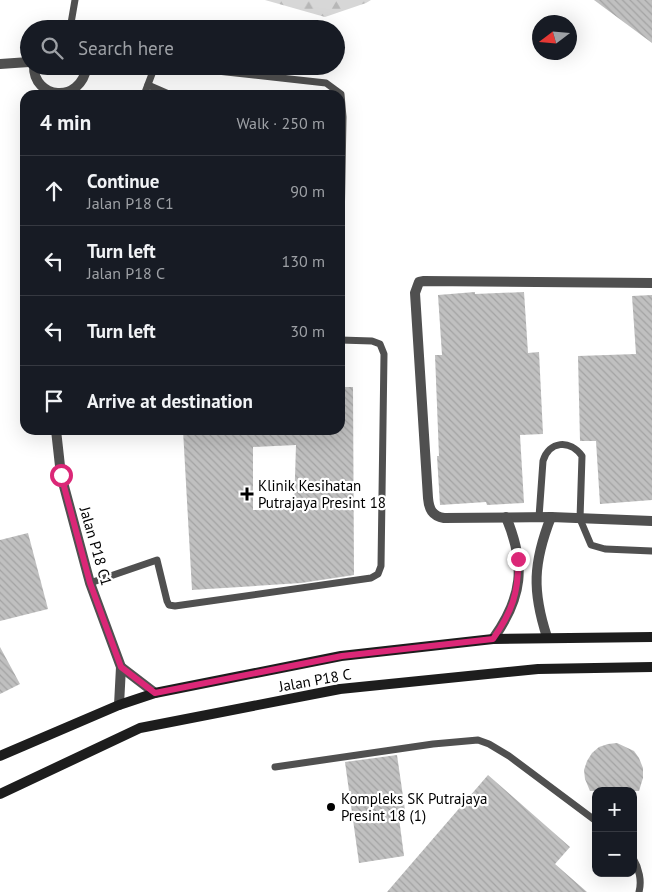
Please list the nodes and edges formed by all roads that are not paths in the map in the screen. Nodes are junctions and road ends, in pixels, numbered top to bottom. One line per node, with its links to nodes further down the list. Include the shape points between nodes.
1 (75, 0): 2 (lane)
2 (72, 20)
3 (20, 63): 4 (street)
4 (0, 64)
5 (36, 75): 10 (street)
6 (85, 75): 11 (street, via 82,82)
7 (152, 75): 9 (lane)
8 (253, 75): 14 (lane, via 326,83)
9 (148, 85): 12 (lane); 13 (lane)
10 (48, 90)
11 (71, 90)
12 (146, 90)
13 (159, 90)
14 (336, 90)
15 (652, 283): 18 (street, via 418,282 415,293 431,513 444,518)
16 (345, 340): 24 (lane, via 372,341 380,344 384,354 381,566 378,574 371,578 175,606 166,601 157,560)
17 (57, 435): 24 (street, Jalan P18 C1, via 61,475)
18 (506, 517): 19 (street); 27 (street, via 514,537 518,580 514,602)
19 (539, 517): 20 (street); 21 (lane, via 543,461 548,450 563,444 574,447 582,456)
20 (551, 517): 21 (street); 26 (street, via 536,564 539,614)
21 (580, 519): 22 (street); 23 (lane, via 588,541 594,547)
22 (652, 521)
23 (652, 551)
24 (90, 583): 28 (street, Jalan P18 C1)
25 (652, 636): 26 (street, Jalan P18 C)
26 (547, 637): 27 (street, Jalan P18 C)
27 (493, 639): 30 (street, Jalan P18 C, via 342,656)
28 (121, 667): 30 (street); 31 (street, Jalan P18 C1)
29 (652, 667): 34 (street, Jalan P18 C, via 538,669 340,689 150,726)
30 (155, 693): 31 (street, Jalan P18 C)
31 (119, 705): 32 (street, Jalan P18 C)
32 (0, 756)
33 (275, 767): 35 (lane, via 478,740 509,756)
34 (0, 794)
35 (592, 818)
36 (637, 864): 37 (lane)
37 (639, 892)

